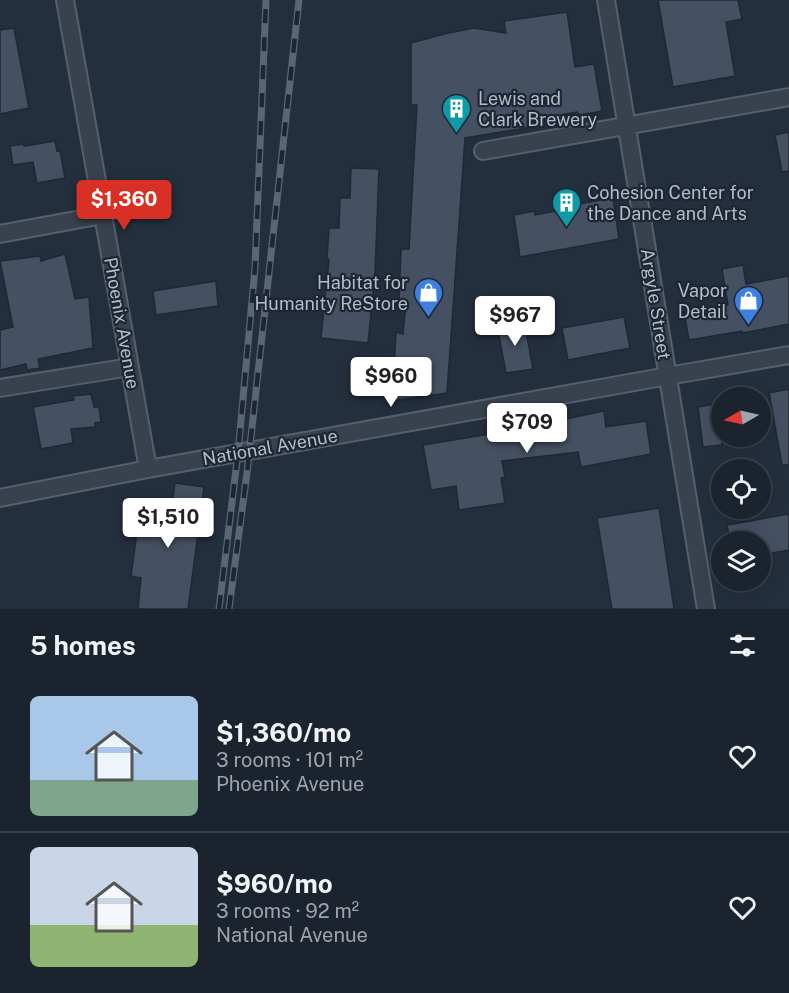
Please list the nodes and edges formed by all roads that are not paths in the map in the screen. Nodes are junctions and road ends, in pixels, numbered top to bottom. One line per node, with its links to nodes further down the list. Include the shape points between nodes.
1 (65, 0): 6 (street, Phoenix Avenue)
2 (606, 0): 4 (street, Argyle Street)
3 (789, 97): 4 (street)
4 (627, 125): 5 (street); 10 (street, Argyle Street)
5 (483, 151)
6 (103, 215): 7 (street); 9 (street, Phoenix Avenue)
7 (0, 234)
8 (789, 355): 10 (street, National Avenue)
9 (130, 367): 11 (street); 12 (street, Phoenix Avenue)
10 (668, 376): 12 (street, National Avenue); 14 (street, Argyle Street)
11 (0, 388)
12 (148, 469): 13 (street, National Avenue)
13 (0, 498)
14 (706, 609)

